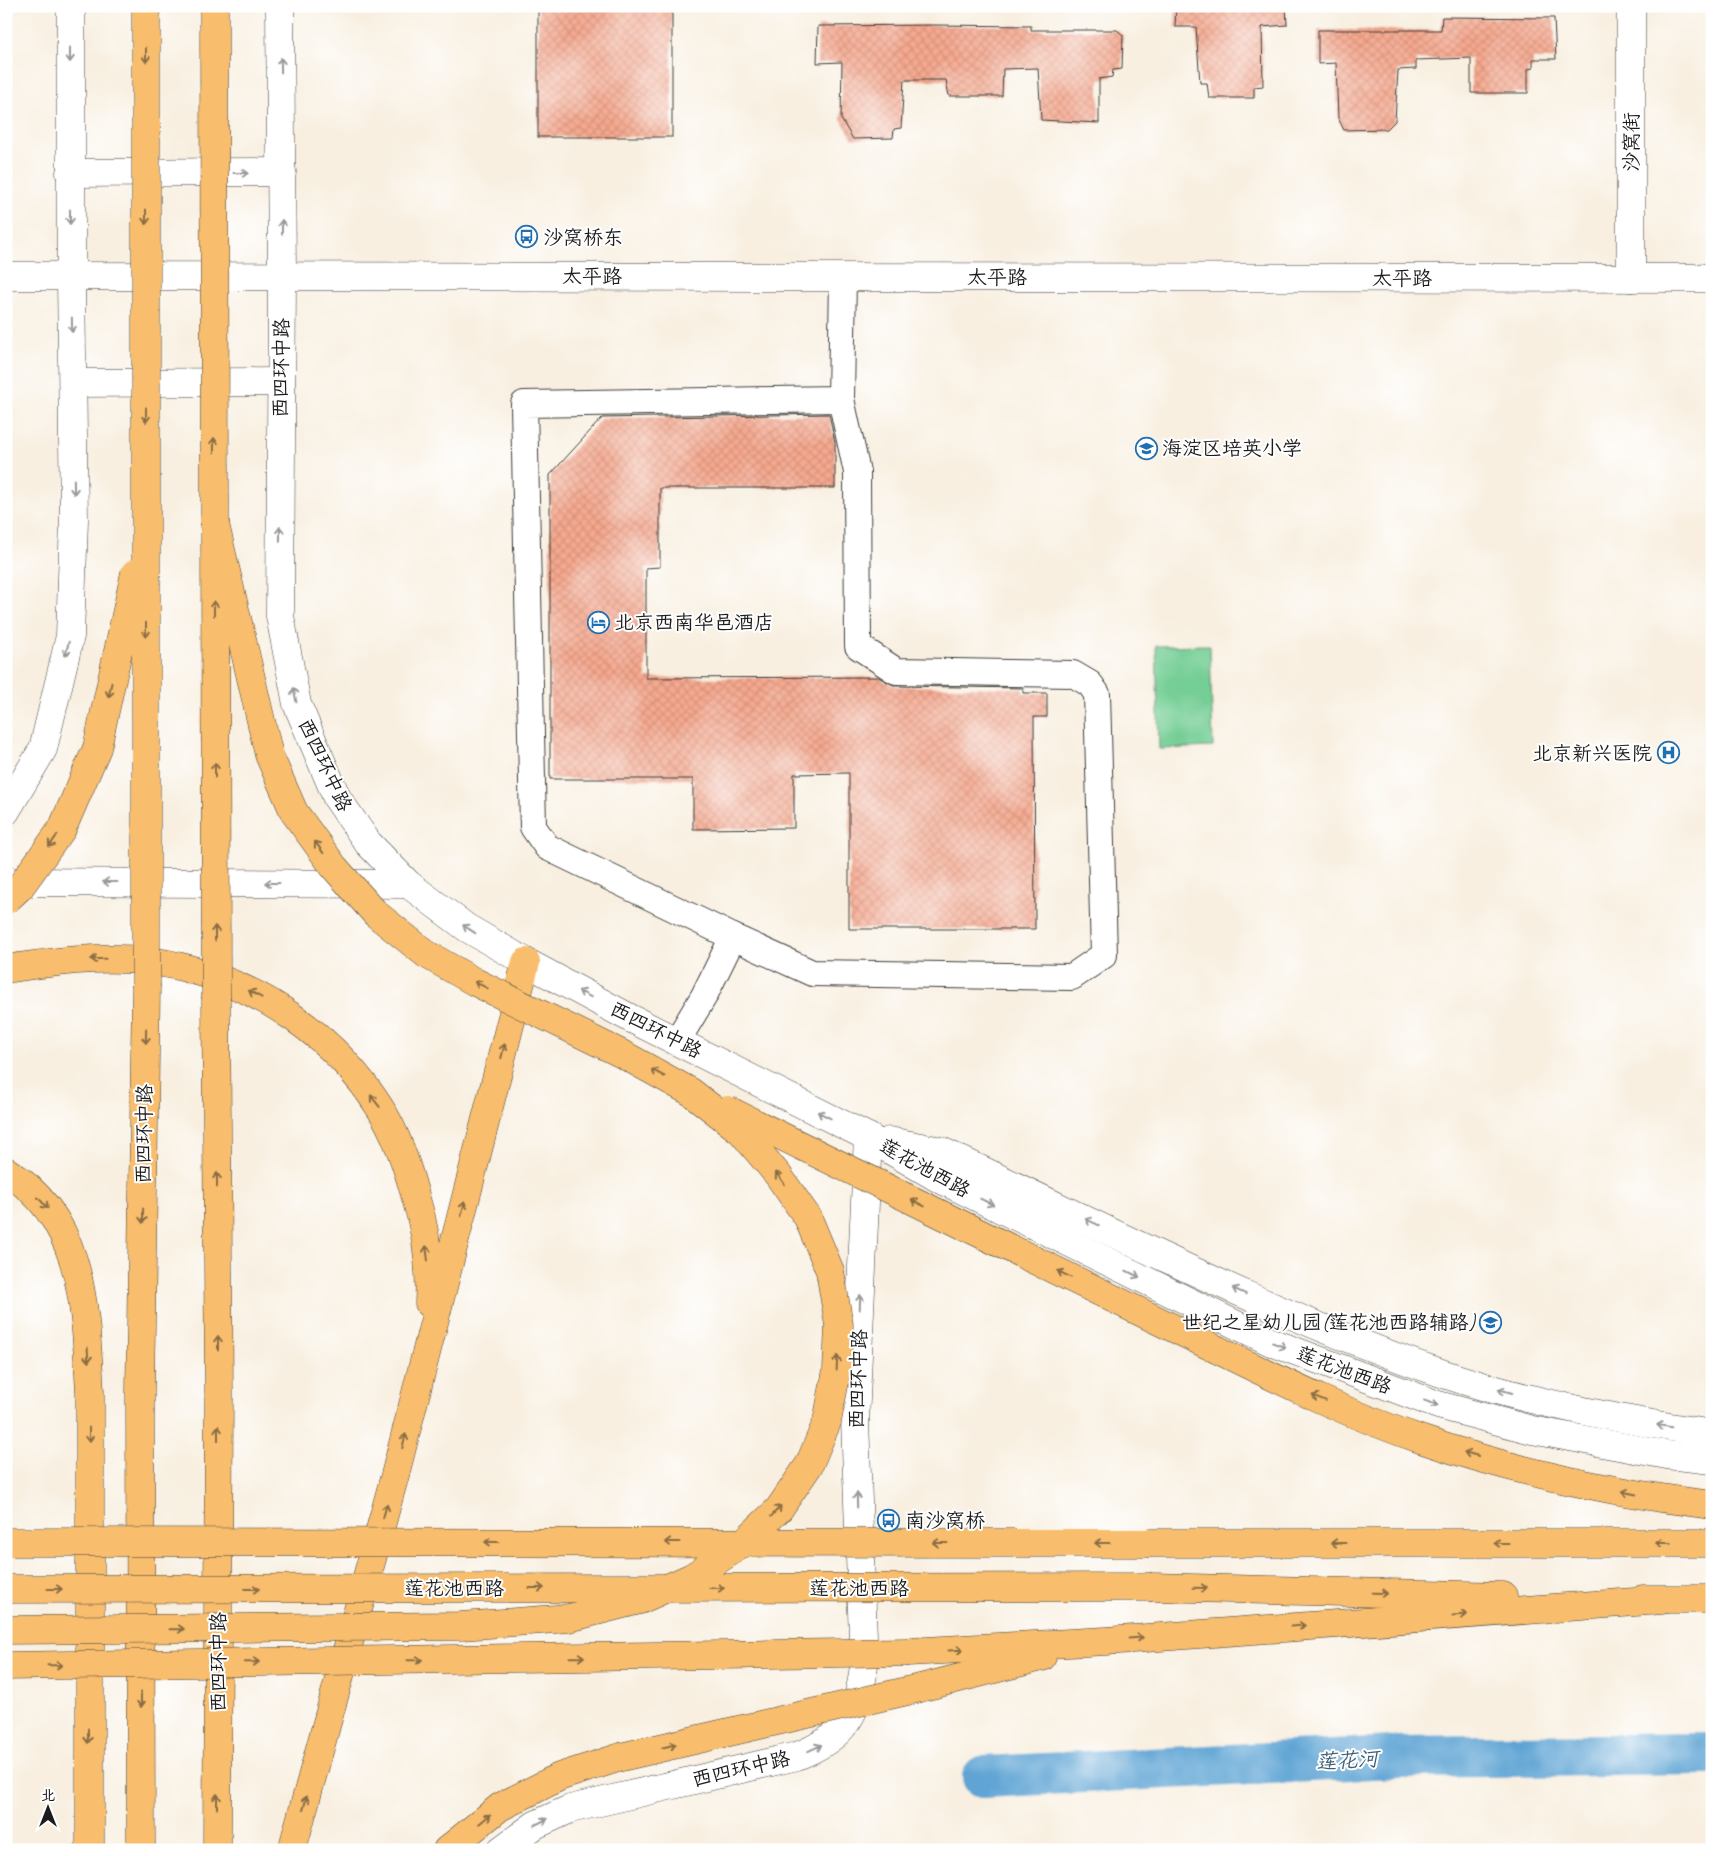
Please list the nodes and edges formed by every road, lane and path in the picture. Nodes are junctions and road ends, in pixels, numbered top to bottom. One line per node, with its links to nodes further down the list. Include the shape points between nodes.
1 (70, 6): 7 (street, one-way to 7)
2 (146, 6): 18 (highway, 西四环中路, one-way to 18, bridge)
3 (214, 6): 17 (highway, one-way to 3, bridge)
4 (280, 6): 6 (street, 西四环中路, one-way to 4)
5 (1630, 6): 12 (street, 沙窝街)
6 (282, 172): 7 (street, one-way to 6); 10 (street, 西四环中路, one-way to 6)
7 (70, 173): 9 (street, one-way to 9)
8 (6, 276): 9 (street)
9 (71, 276): 10 (street, 太平路); 15 (street, one-way to 15)
10 (282, 276): 11 (street, 太平路); 14 (street, 西四环中路)
11 (843, 277): 12 (street, 太平路); 16 (street)
12 (1631, 278): 13 (street, 太平路)
13 (1712, 278)
14 (281, 382): 15 (street); 21 (street, 西四环中路, one-way to 14, via 368,844 337,798 297,704 280,616)
15 (73, 383): 19 (street, one-way to 19, via 74,520 70,636 43,749)
16 (841, 399): 23 (street, via 524,404 533,827 547,847); 23 (street, via 857,472 858,646 896,671 1073,674 1090,684 1097,694 1104,955 1072,977 812,973)
17 (214, 520): 27 (highway, one-way to 17, bridge, via 426,954 376,914 334,867 294,812 269,755); 46 (highway, 西四环中路, one-way to 17, bridge, via 219,1392)
18 (146, 523): 22 (highway, one-way to 22, bridge, via 97,748 62,829 20,887); 45 (highway, 西四环中路, one-way to 45, bridge, via 146,987 140,1392)
19 (6, 811)
20 (6, 882): 21 (street, one-way to 20)
21 (408, 884): 24 (street, 西四环中路, one-way to 21, via 468,928)
22 (6, 900)
23 (733, 937): 26 (street)
24 (526, 962): 26 (street, 西四环中路, one-way to 24); 30 (highway, one-way to 24)
25 (6, 969): 30 (highway, one-way to 25, via 431,1279 424,1223 412,1181 380,1108 340,1056 290,1013 238,984 181,966 119,958 60,960)
26 (677, 1041): 28 (street, 西四环中路, one-way to 26)
27 (690, 1092): 33 (highway, one-way to 27, bridge, via 1539,1474 1422,1440 1298,1390); 41 (highway, one-way to 27, bridge, via 461,1626 569,1618 640,1600 692,1577 742,1544 779,1509 808,1465 827,1422 837,1370 839,1325 830,1271 808,1218 778,1175 741,1132)
28 (868, 1137): 31 (street, 莲花池西路, one-way to 28, via 1608,1417 1442,1373 1288,1314 941,1151); 32 (street, 莲花池西路, one-way to 32, via 936,1177 1271,1342 1438,1405 1551,1434); 49 (street, 西四环中路, one-way to 28, via 535,1825 570,1809 797,1756 820,1747 852,1714 861,1691 864,1665 855,1420)
29 (6, 1171): 44 (highway, one-way to 44, via 24,1182 51,1212 70,1248 82,1295 90,1392)
30 (426, 1354): 47 (highway, one-way to 30)
31 (1712, 1434)
32 (1712, 1460)
33 (1712, 1506)
34 (6, 1528): 36 (highway, bridge)
35 (6, 1542): 36 (highway, bridge)
36 (88, 1542): 37 (highway, one-way to 36, bridge)
37 (1712, 1542)
38 (6, 1589): 40 (highway, 莲花池西路, one-way to 40, bridge, via 1152,1587)
39 (1712, 1599): 40 (highway, 莲花池西路)
40 (1662, 1600): 42 (highway, one-way to 40)
41 (6, 1630)
42 (1106, 1640): 43 (highway, one-way to 42, bridge, via 908,1652); 48 (highway, one-way to 42, bridge, via 500,1807 559,1776 621,1757 920,1688)
43 (6, 1666)
44 (90, 1850)
45 (141, 1850)
46 (217, 1850)
47 (292, 1850)
48 (447, 1850)
49 (501, 1850)

